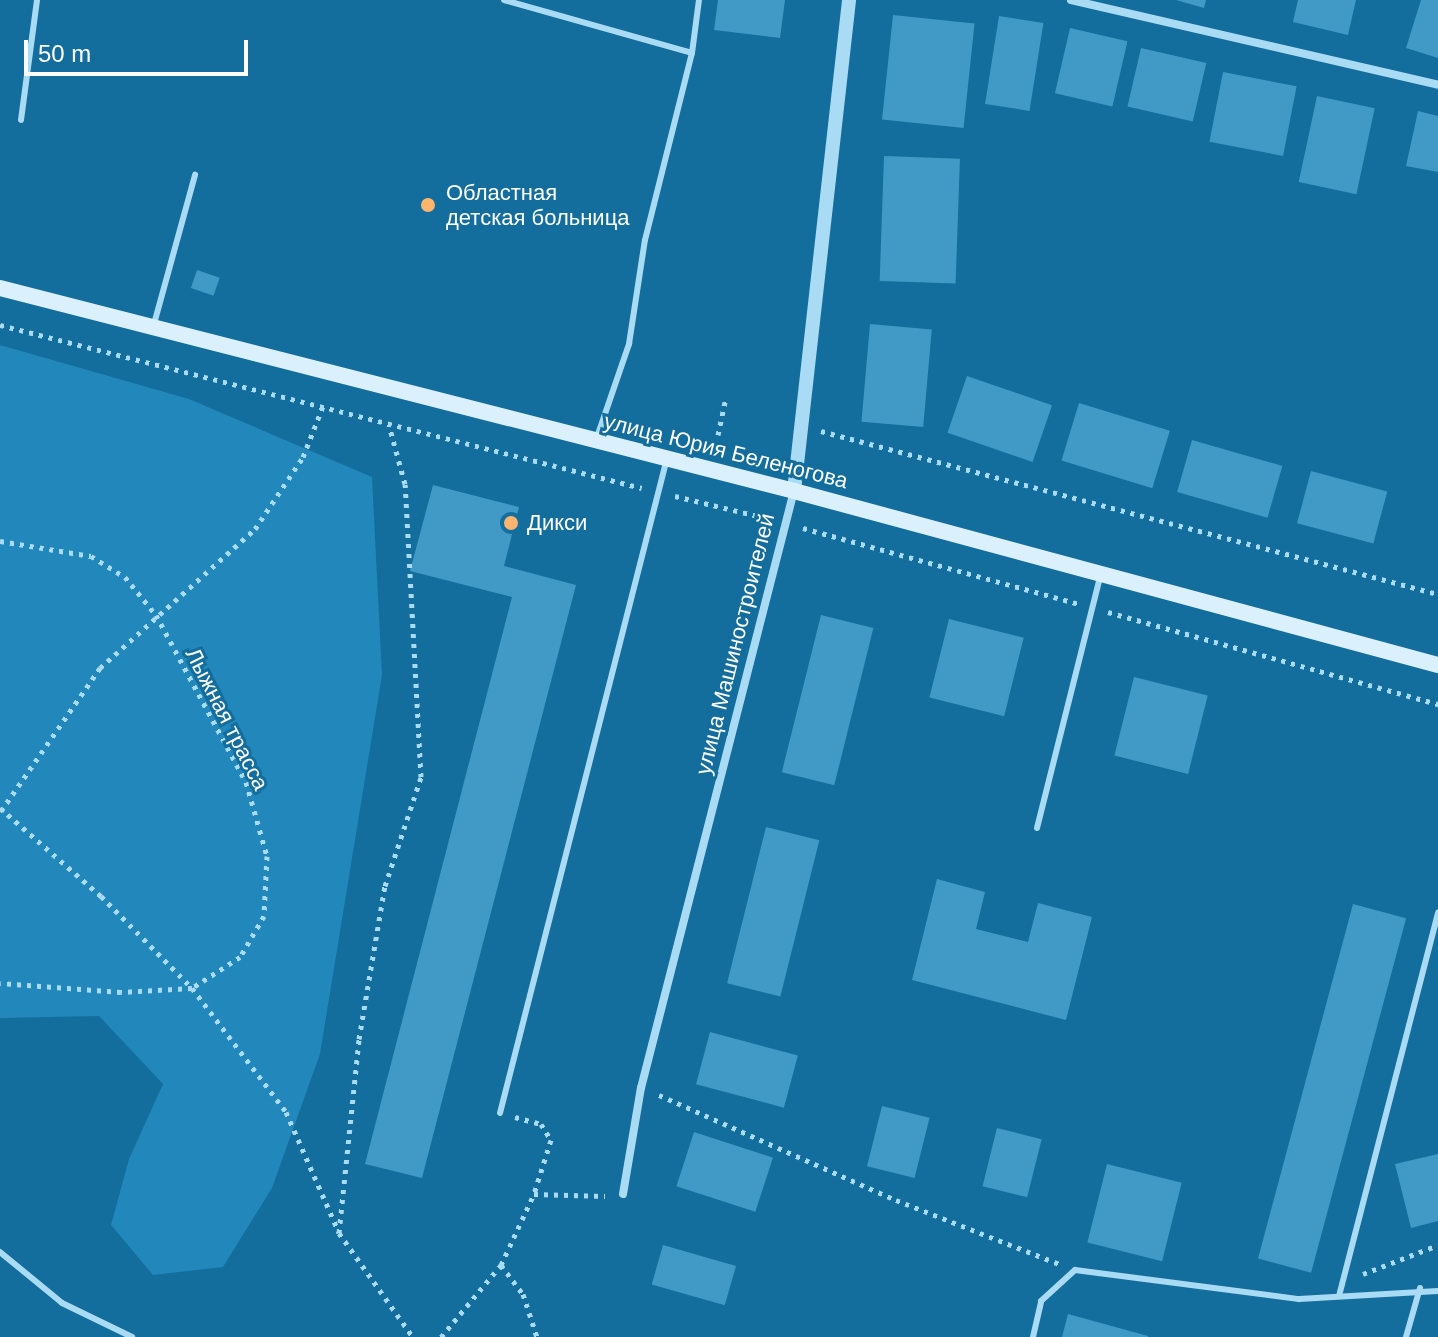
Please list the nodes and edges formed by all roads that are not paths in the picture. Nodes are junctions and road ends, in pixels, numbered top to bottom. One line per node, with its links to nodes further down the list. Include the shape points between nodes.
1 (37, 0): 8 (lane)
2 (504, 0): 6 (lane)
3 (699, 0): 6 (lane)
4 (849, 0): 14 (street, улица Машиностроителей)
5 (1071, 0): 7 (street)
6 (692, 53): 12 (lane, via 645,240 629,344)
7 (1438, 85)
8 (21, 120)
9 (195, 175): 11 (lane)
10 (0, 288): 11 (main road, улица Юрия Беленогова)
11 (152, 327): 12 (main road, улица Юрия Беленогова)
12 (596, 440): 13 (main road, улица Юрия Беленогова)
13 (667, 458): 14 (main road, улица Юрия Беленогова); 19 (lane)
14 (794, 491): 15 (main road, улица Юрия Беленогова); 20 (street, улица Машиностроителей, via 641,1088)
15 (1101, 573): 16 (main road, улица Юрия Беленогова); 17 (lane)
16 (1438, 665)
17 (1037, 828)
18 (1438, 913): 24 (lane)
19 (500, 1113)
20 (623, 1194)
21 (0, 1252): 25 (lane, via 62,1303)
22 (1420, 1288): 23 (lane); 24 (lane); 27 (lane)
23 (1438, 1291)
24 (1339, 1296): 26 (lane, via 1299,1299 1075,1270 1041,1301)
25 (132, 1337)
26 (1033, 1337)
27 (1406, 1337)

